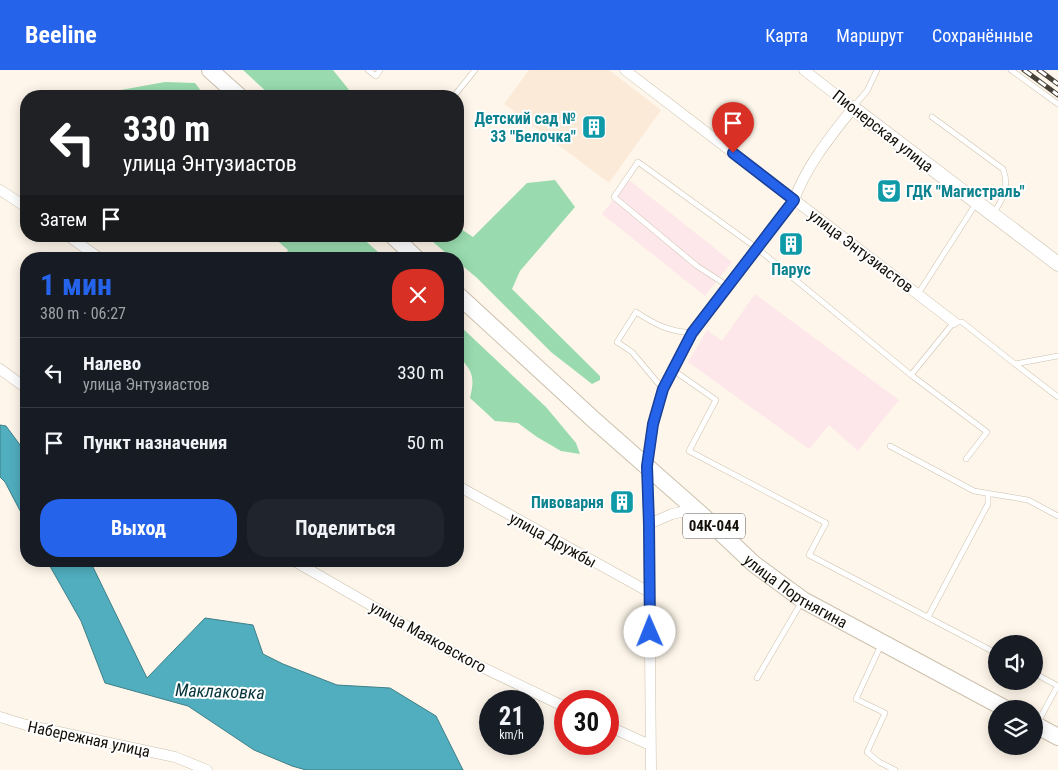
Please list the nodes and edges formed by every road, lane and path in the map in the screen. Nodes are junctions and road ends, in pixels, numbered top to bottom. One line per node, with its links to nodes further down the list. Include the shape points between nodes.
1 (210, 70): 9 (main road)
2 (368, 70): 3 (lane, via 376,76)
3 (380, 70)
4 (475, 70): 10 (lane)
5 (625, 70): 15 (street, улица Энтузиастов)
6 (804, 70): 12 (street, Пионерская улица)
7 (877, 70): 12 (lane, via 867,91)
8 (1011, 70): 11 (lane)
9 (232, 90)
10 (459, 90)
11 (1058, 104)
12 (853, 108): 15 (street, via 819,150); 16 (street, Пионерская улица)
13 (932, 117): 18 (lane, via 1003,169 1006,190)
14 (0, 190): 17 (street)
15 (794, 200): 21 (street); 26 (street, улица Энтузиастов)
16 (976, 202): 18 (street, Пионерская улица); 26 (lane)
17 (20, 203)
18 (993, 215): 24 (street, Пионерская улица)
19 (76, 242): 22 (street)
20 (399, 242): 23 (main road)
21 (758, 249): 25 (street); 25 (lane, via 638,162 614,197 696,266); 34 (lane)
22 (90, 252)
23 (410, 252)
24 (1058, 264)
25 (728, 286): 29 (street)
26 (918, 295): 28 (street, улица Энтузиастов)
27 (464, 301): 40 (main road, улица Портнягина / 04К-044)
28 (954, 322): 31 (lane, via 962,322); 34 (lane)
29 (692, 333): 33 (street); 36 (lane, via 660,327 636,312 617,342 632,352)
30 (1058, 356): 31 (lane)
31 (1015, 364): 37 (lane)
32 (0, 369): 35 (street)
33 (673, 370): 36 (street); 49 (lane, via 716,400 689,452 826,523 809,555)
34 (911, 375): 39 (lane, via 988,432)
35 (20, 384)
36 (663, 389): 40 (street, via 653,424)
37 (1058, 397)
38 (890, 446): 42 (lane, via 974,490)
39 (966, 459)
40 (647, 466): 43 (main road, улица Портнягина / 04К-044); 45 (street)
41 (464, 489): 47 (street, улица Дружбы)
42 (988, 493): 44 (lane, via 1028,500); 49 (lane, via 988,504)
43 (695, 509): 45 (street); 48 (main road, улица Портнягина / 04К-044, via 754,564)
44 (1058, 516)
45 (649, 524): 47 (street)
46 (304, 567): 56 (street, улица Маяковского, via 459,656)
47 (649, 592): 62 (street)
48 (803, 600): 50 (main road, улица Портнягина / 04К-044); 52 (lane)
49 (928, 617): 51 (lane)
50 (882, 643): 55 (main road, улица Портнягина / 04К-044); 65 (lane, via 856,699 885,713 867,752)
51 (988, 649)
52 (757, 678)
53 (1043, 678): 54 (lane)
54 (1058, 685): 57 (lane)
55 (989, 700)
56 (554, 702)
57 (1043, 710)
58 (0, 717): 63 (street, Набережная улица, via 26,726 175,757)
59 (1043, 729): 61 (main road)
60 (619, 731): 62 (street)
61 (1058, 737)
62 (650, 745): 64 (street)
63 (207, 770)
64 (650, 770)
65 (894, 770)

